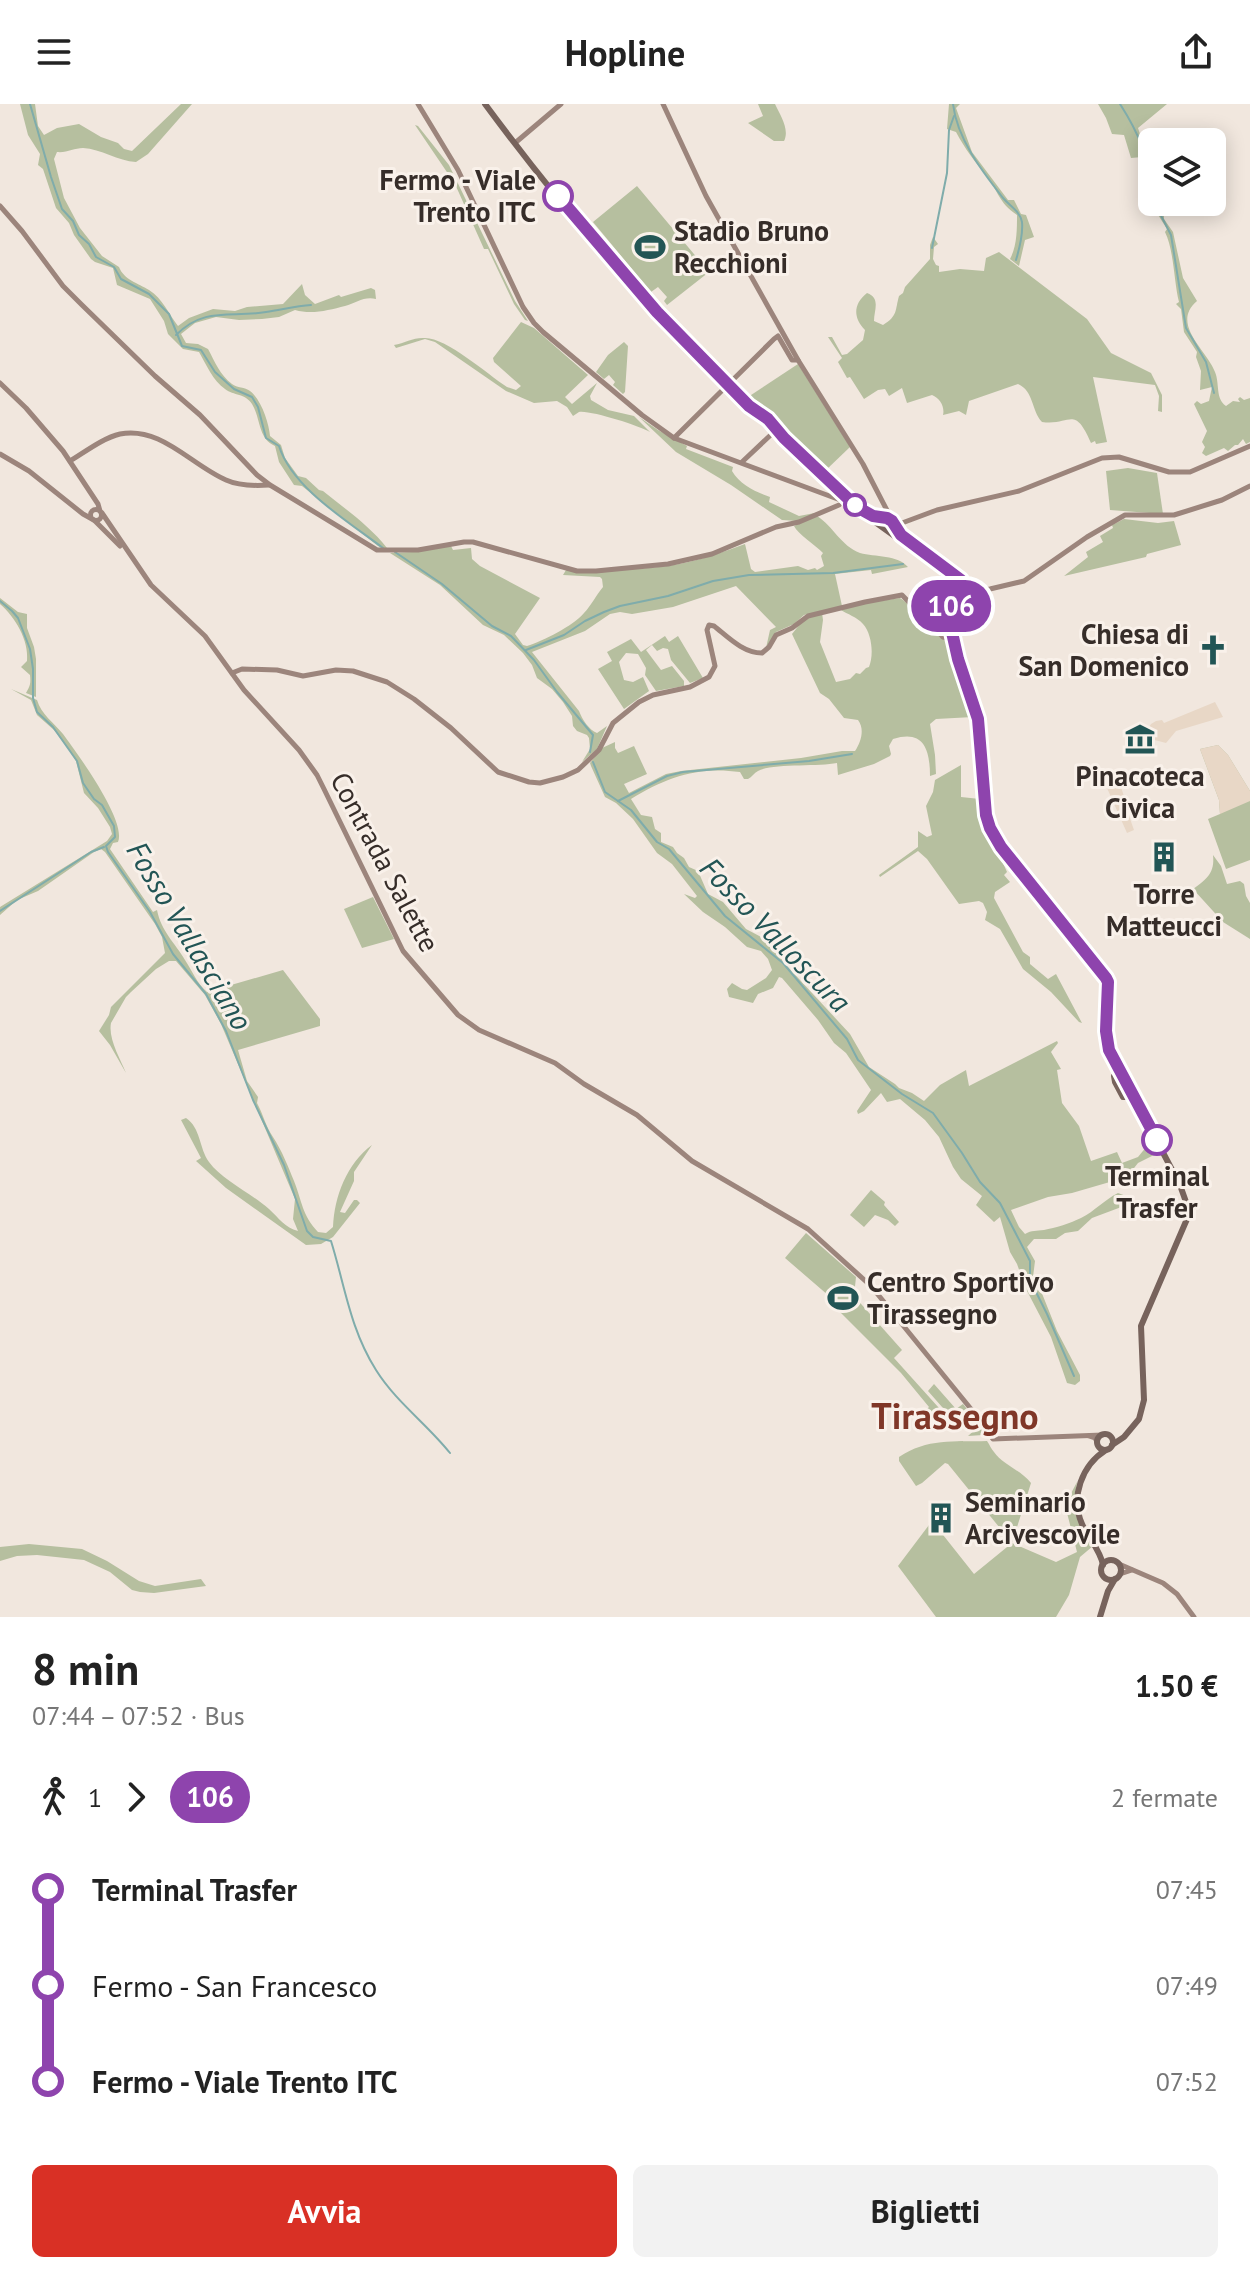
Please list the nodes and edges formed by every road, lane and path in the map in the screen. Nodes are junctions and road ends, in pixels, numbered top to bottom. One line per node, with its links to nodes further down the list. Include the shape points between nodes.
1 (418, 104): 11 (street, via 458,170 534,323)
2 (485, 104): 5 (main road)
3 (561, 104): 5 (street)
4 (663, 104): 7 (street, via 706,196)
5 (515, 143): 9 (main road, via 630,282)
6 (0, 206): 16 (street, via 63,286)
7 (798, 360): 9 (street, via 792,360 778,336); 19 (street)
8 (0, 383): 14 (street)
9 (728, 384): 10 (main road); 11 (street)
10 (776, 430): 15 (street); 18 (main road)
11 (674, 438): 15 (street)
12 (1250, 446): 24 (street, via 1181,473 1119,457 1102,458 1019,491)
13 (0, 454): 20 (street)
14 (70, 461): 16 (street, via 107,440 131,434 160,439 227,480); 21 (street)
15 (742, 462): 18 (street)
16 (270, 485): 18 (street, via 377,550 473,542 577,571 699,559 799,522)
17 (1250, 486): 30 (street, via 1174,515 1125,515 1024,581)
18 (841, 500): 22 (street); 22 (main road)
19 (885, 507): 22 (street); 25 (street)
20 (77, 509): 21 (street); 23 (street)
21 (97, 512): 23 (street); 23 (street, via 99,520); 27 (street)
22 (877, 519): 25 (main road); 25 (main road)
23 (93, 520): 27 (street)
24 (909, 521): 25 (street); 26 (street, via 904,534)
25 (893, 527): 26 (main road); 29 (main road, via 939,568)
26 (908, 541): 28 (main road)
27 (129, 555): 34 (street, Contrada Salette)
28 (959, 579): 29 (main road); 30 (street); 31 (main road)
29 (948, 585): 31 (main road, via 952,592); 32 (main road)
30 (978, 590): 31 (street)
31 (959, 591): 32 (main road)
32 (949, 613): 33 (main road)
33 (953, 638): 34 (street, via 940,634 902,595 804,618 776,635 762,653 744,649 709,625 715,666 709,677 639,702 613,723 599,750 578,770 540,783 498,772 451,728 387,682 336,670 303,676 277,670); 35 (main road, via 978,719 990,828 1108,985 1107,1037)
34 (232, 673): 39 (street, Contrada Salette, via 317,775 403,951 458,1015 479,1030 555,1063 637,1115 692,1161 808,1229 871,1286 993,1439)
35 (1118, 1076): 36 (main road); 37 (main road, via 1115,1082)
36 (1131, 1091): 37 (main road, via 1130,1097); 38 (main road)
37 (1123, 1097): 38 (main road)
38 (1138, 1106): 42 (main road, via 1180,1185 1187,1219 1141,1326 1144,1400 1139,1419)
39 (1088, 1435): 40 (street); 41 (street)
40 (1103, 1435): 41 (main road); 42 (main road)
41 (1098, 1444): 42 (main road); 43 (main road)
42 (1110, 1444): 43 (main road)
43 (1097, 1456): 44 (main road, via 1082,1477 1078,1508)
44 (1100, 1554): 45 (main road); 47 (main road)
45 (1110, 1560): 46 (main road); 47 (main road)
46 (1119, 1564): 48 (street); 49 (main road)
47 (1103, 1565): 49 (main road, via 1102,1571)
48 (1133, 1570): 49 (street); 51 (street, via 1177,1594)
49 (1114, 1577): 50 (main road)
50 (1100, 1617)
51 (1194, 1617)

